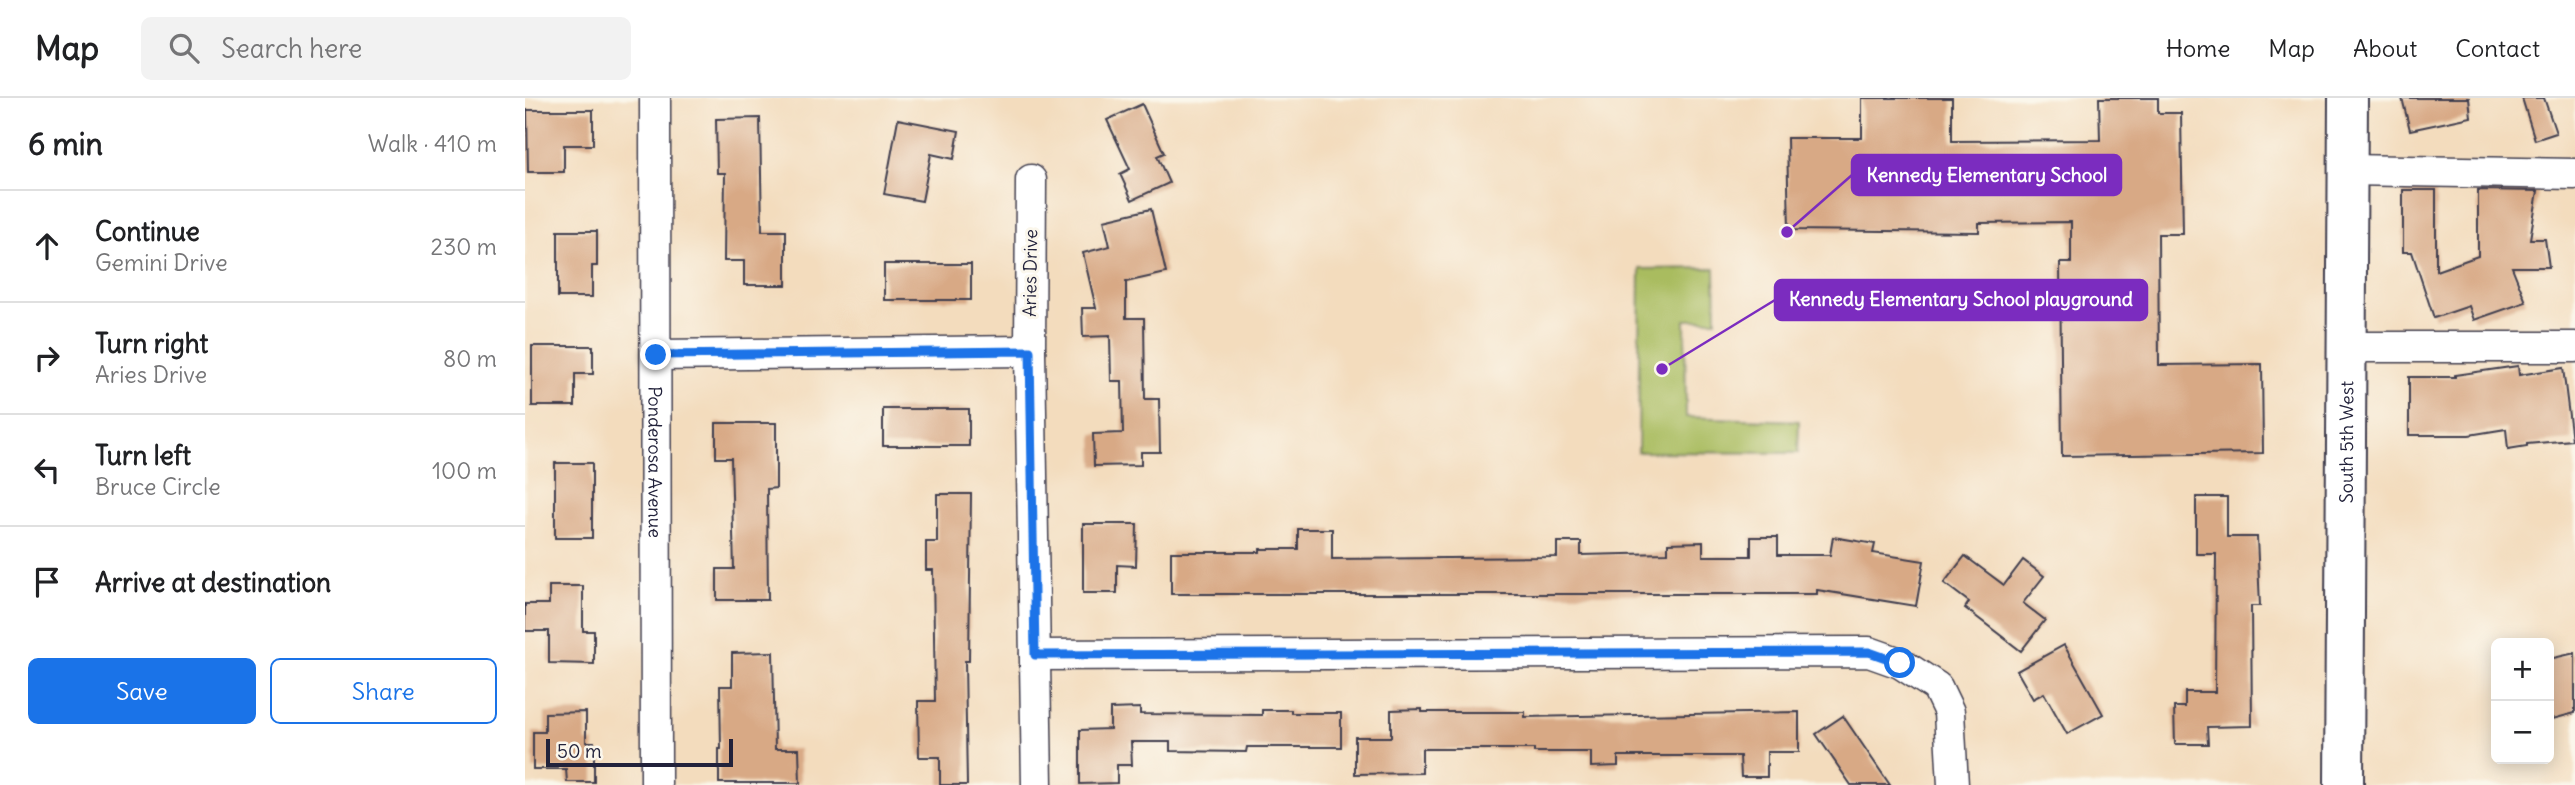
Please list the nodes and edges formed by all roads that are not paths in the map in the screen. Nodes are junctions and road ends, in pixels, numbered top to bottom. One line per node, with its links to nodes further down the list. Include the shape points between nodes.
1 (655, 98): 9 (street, Ponderosa Avenue)
2 (2348, 98): 3 (street, South 5th West)
3 (2347, 170): 4 (street); 6 (street, South 5th West)
4 (2575, 174)
5 (1031, 180): 8 (street, Aries Drive)
6 (2347, 347): 7 (street); 14 (street, South 5th West)
7 (2575, 347)
8 (1030, 351): 9 (street); 10 (street, Aries Drive)
9 (656, 355): 11 (street, Ponderosa Avenue)
10 (1035, 655): 12 (street, Aries Drive); 13 (street, via 1869,652 1900,663 1937,687 1949,712)
11 (656, 785)
12 (1037, 785)
13 (1953, 785)
14 (2344, 785)

